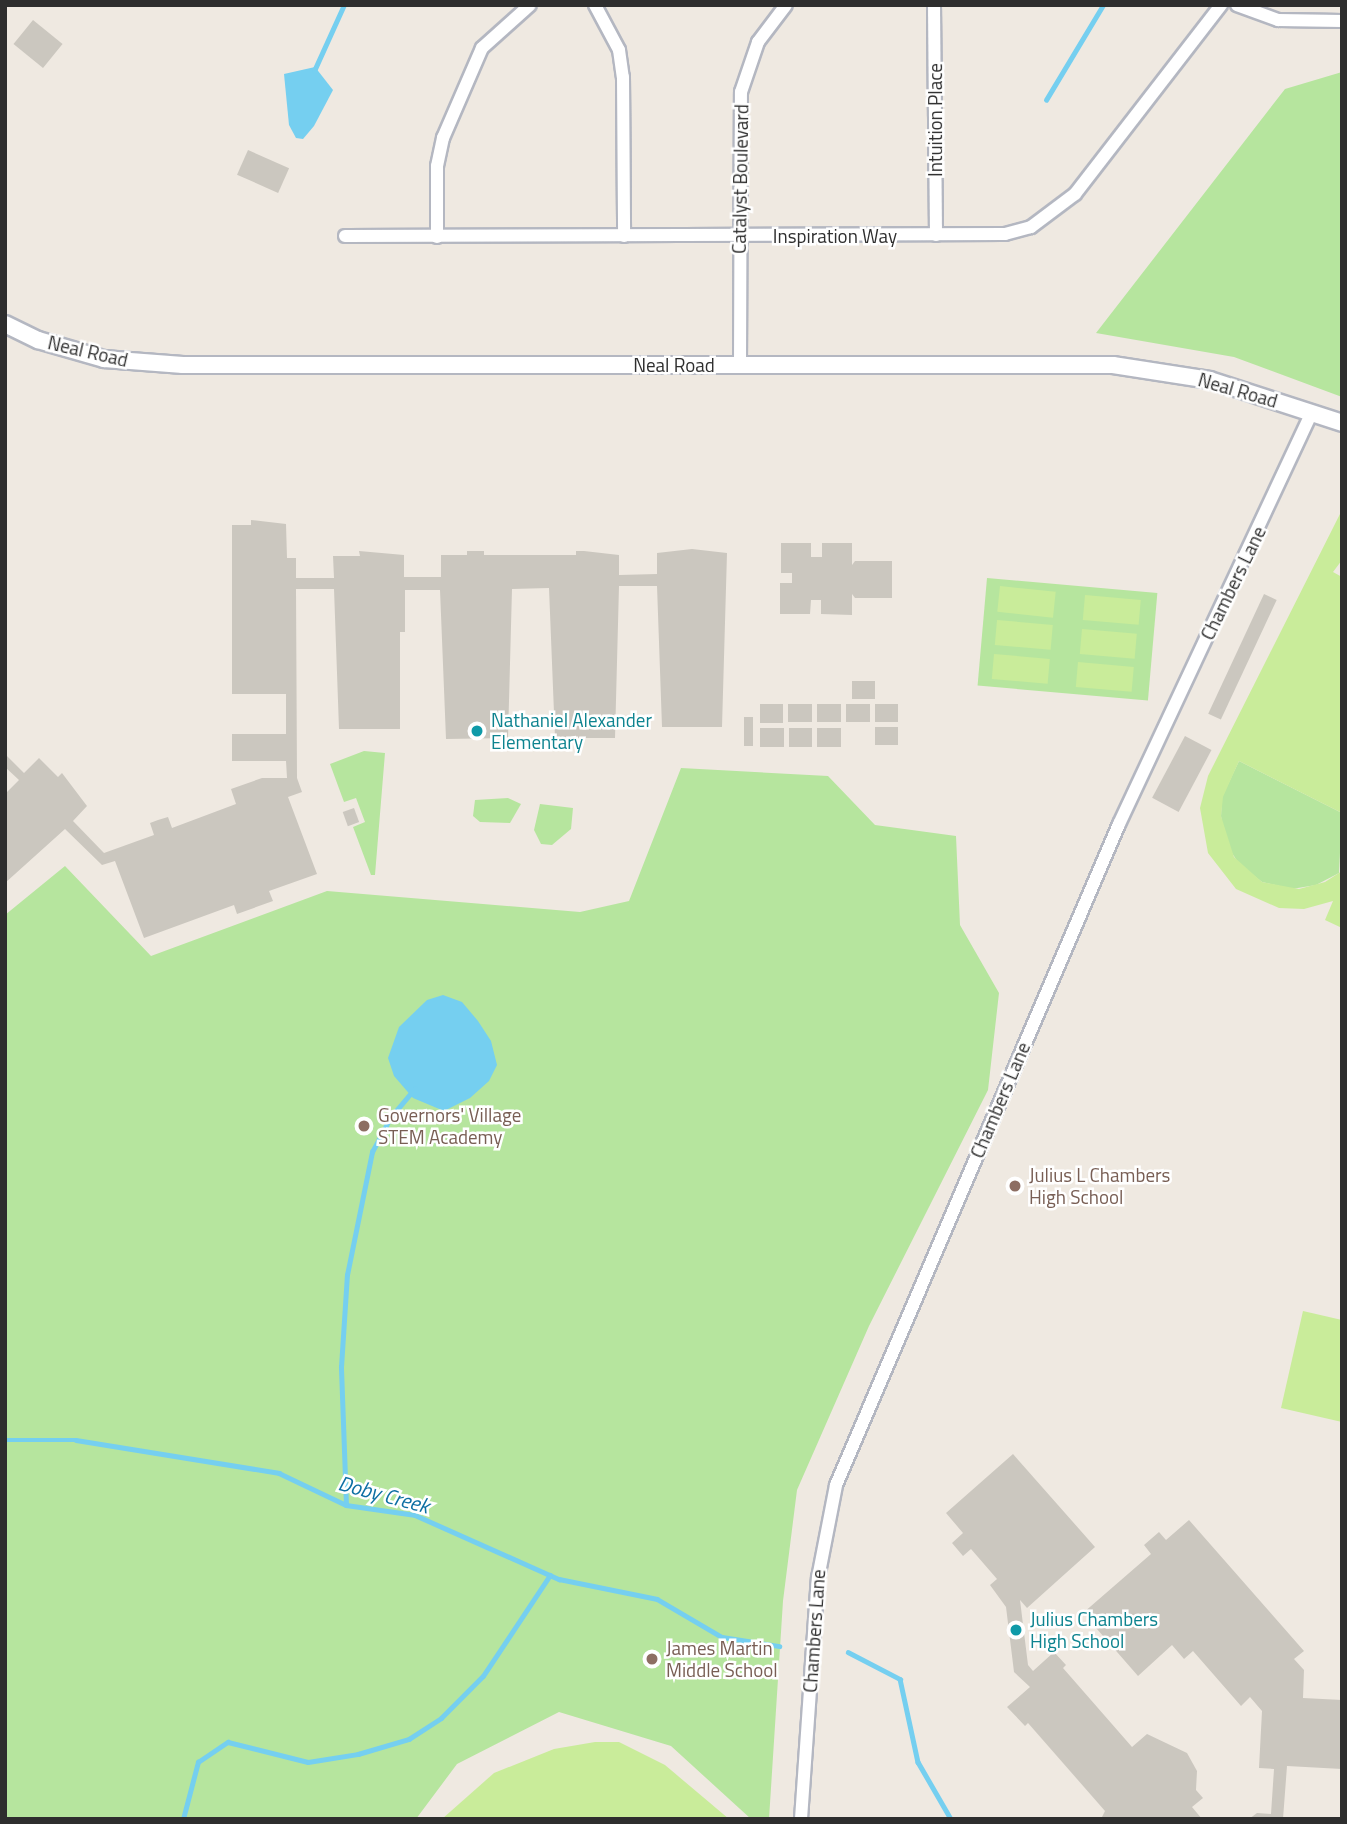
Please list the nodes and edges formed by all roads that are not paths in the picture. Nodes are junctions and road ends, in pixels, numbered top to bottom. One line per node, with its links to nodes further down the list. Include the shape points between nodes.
1 (530, 5): 12 (street, via 482,48 443,138 437,166)
2 (595, 5): 10 (street, via 619,50 623,77)
3 (786, 5): 11 (street, Catalyst Boulevard, via 758,42 741,92)
4 (934, 5): 8 (street, Intuition Place)
5 (1221, 5): 8 (street, Inspiration Way, via 1055,213 1031,227 1004,234)
6 (1237, 5): 7 (street, via 1278,20)
7 (1342, 21)
8 (936, 235): 11 (street, Inspiration Way)
9 (345, 236): 12 (street, Inspiration Way)
10 (624, 236): 11 (street, Inspiration Way); 12 (street, Inspiration Way)
11 (739, 236): 14 (street, Catalyst Boulevard)
12 (437, 237)
13 (5, 324): 14 (street, Neal Road, via 66,349 143,364)
14 (740, 364): 15 (street, Neal Road, via 1120,366 1210,380)
15 (1312, 412): 16 (street, Neal Road); 17 (street, Chambers Lane, via 1119,824 836,1485 818,1578)
16 (1342, 423)
17 (801, 1819)

